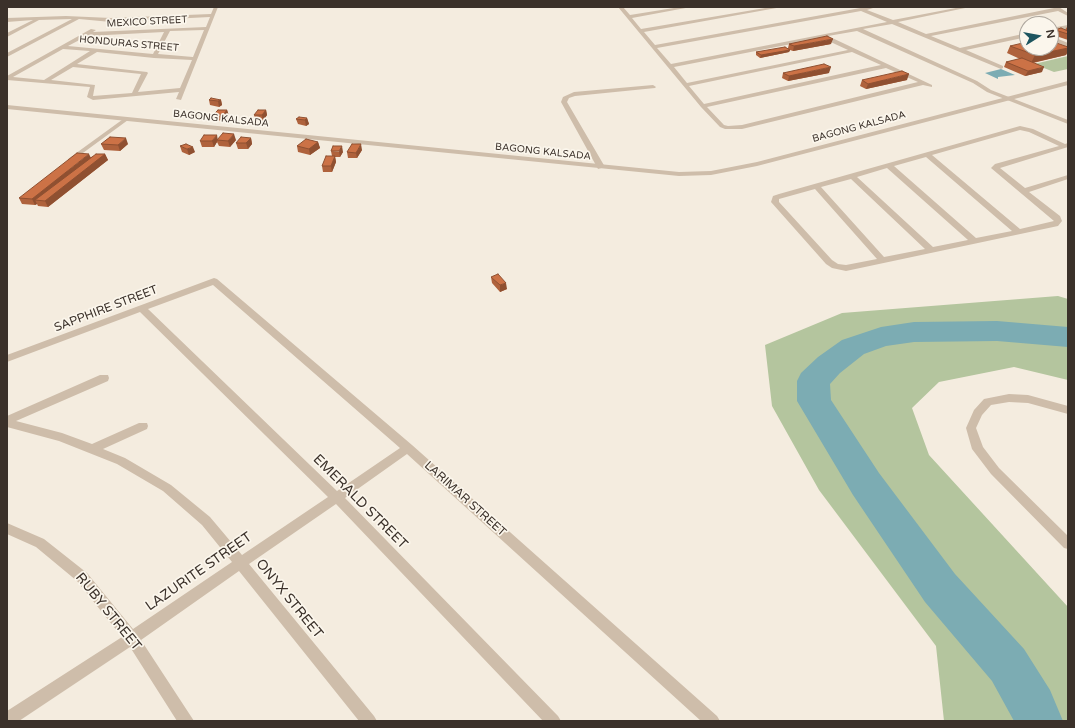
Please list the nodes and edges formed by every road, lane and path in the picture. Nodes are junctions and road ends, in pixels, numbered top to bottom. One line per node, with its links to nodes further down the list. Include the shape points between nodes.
1 (216, 7): 9 (street)
2 (620, 7): 11 (street)
3 (689, 7): 11 (street)
4 (780, 7): 20 (street)
5 (874, 7): 7 (street)
6 (968, 7): 16 (street)
7 (859, 8): 16 (street); 28 (street)
8 (1057, 8): 10 (street); 24 (street)
9 (212, 15): 15 (street); 17 (street)
10 (1068, 15)
11 (629, 17): 20 (street)
12 (41, 18): 13 (street); 14 (street); 22 (street)
13 (78, 18): 15 (street); 33 (street)
14 (7, 20)
15 (111, 20): 21 (street)
16 (892, 22): 18 (street); 24 (street)
17 (207, 28): 19 (street, MEXICO STREET); 35 (street)
18 (858, 29): 23 (street); 42 (street)
19 (168, 30): 21 (street, MEXICO STREET); 34 (street)
20 (640, 31): 28 (street)
21 (87, 34): 27 (street)
22 (7, 35)
23 (823, 36): 31 (street); 37 (street)
24 (925, 36): 32 (street)
25 (1019, 37): 32 (street)
26 (1059, 43): 29 (street)
27 (62, 47): 30 (street, HONDURAS STREET); 40 (street)
28 (654, 47): 37 (street)
29 (1068, 48)
30 (96, 50): 34 (street, HONDURAS STREET); 36 (street)
31 (853, 50): 38 (street); 45 (street)
32 (960, 50): 39 (street)
33 (7, 55)
34 (154, 56): 35 (street, HONDURAS STREET)
35 (195, 59): 48 (street)
36 (71, 65): 41 (street); 49 (street, via 145,73)
37 (671, 66): 45 (street)
38 (886, 66): 43 (street); 53 (street)
39 (1000, 67)
40 (7, 78): 41 (street)
41 (44, 82): 49 (street, via 93,86 90,97 93,98)
42 (975, 82): 50 (street); 52 (street)
43 (923, 83): 46 (street); 53 (street, via 733,128 722,126)
44 (1068, 83): 50 (street, BAGONG KALSADA)
45 (686, 85): 53 (street)
46 (930, 86)
47 (653, 87): 62 (street, via 574,94 566,97 564,102)
48 (183, 90): 49 (street); 51 (street)
49 (134, 95)
50 (1016, 96): 52 (street, BAGONG KALSADA); 55 (street)
51 (179, 99)
52 (1008, 99): 55 (street); 62 (street, BAGONG KALSADA, via 757,164 712,173 679,174)
53 (703, 106)
54 (7, 107): 56 (street, BAGONG KALSADA)
55 (1045, 112): 57 (street)
56 (126, 119): 60 (street); 62 (street, BAGONG KALSADA)
57 (1068, 122)
58 (1067, 145): 59 (street, via 1020,128); 66 (street, via 996,168)
59 (928, 155): 61 (street); 67 (street)
60 (62, 166)
61 (889, 166): 63 (street); 68 (street)
62 (601, 168)
63 (852, 176): 65 (street); 69 (street)
64 (1068, 177): 66 (street)
65 (816, 186): 70 (street); 70 (street, via 776,198 775,202 835,266 846,268)
66 (1023, 191): 67 (street, via 1057,218 1058,222)
67 (1019, 232): 68 (street)
68 (974, 241): 69 (street)
69 (931, 250): 70 (street)
70 (883, 260)
71 (214, 281): 72 (street, SAPPHIRE STREET); 78 (street, LARIMAR STREET)
72 (141, 308): 73 (street, SAPPHIRE STREET); 80 (street, EMERALD STREET)
73 (7, 359)
74 (104, 378): 76 (street, via 33,408)
75 (1068, 410): 82 (street, via 1028,399 1009,398 988,402 978,413 972,428 978,449 995,471)
76 (7, 422): 79 (street, ONYX STREET, via 62,437)
77 (143, 426): 79 (street)
78 (408, 448): 80 (street, LAZURITE STREET); 89 (street, LARIMAR STREET)
79 (92, 449): 83 (street, ONYX STREET, via 122,461 167,488 206,521)
80 (336, 497): 83 (street, LAZURITE STREET); 88 (street, EMERALD STREET)
81 (7, 528): 84 (street, RUBY STREET, via 40,543 82,577)
82 (1068, 544)
83 (241, 563): 84 (street, LAZURITE STREET); 87 (street, ONYX STREET)
84 (132, 638): 85 (street, LAZURITE STREET); 86 (street, RUBY STREET)
85 (7, 720)
86 (186, 721)
87 (368, 721)
88 (553, 721)
89 (712, 721)

